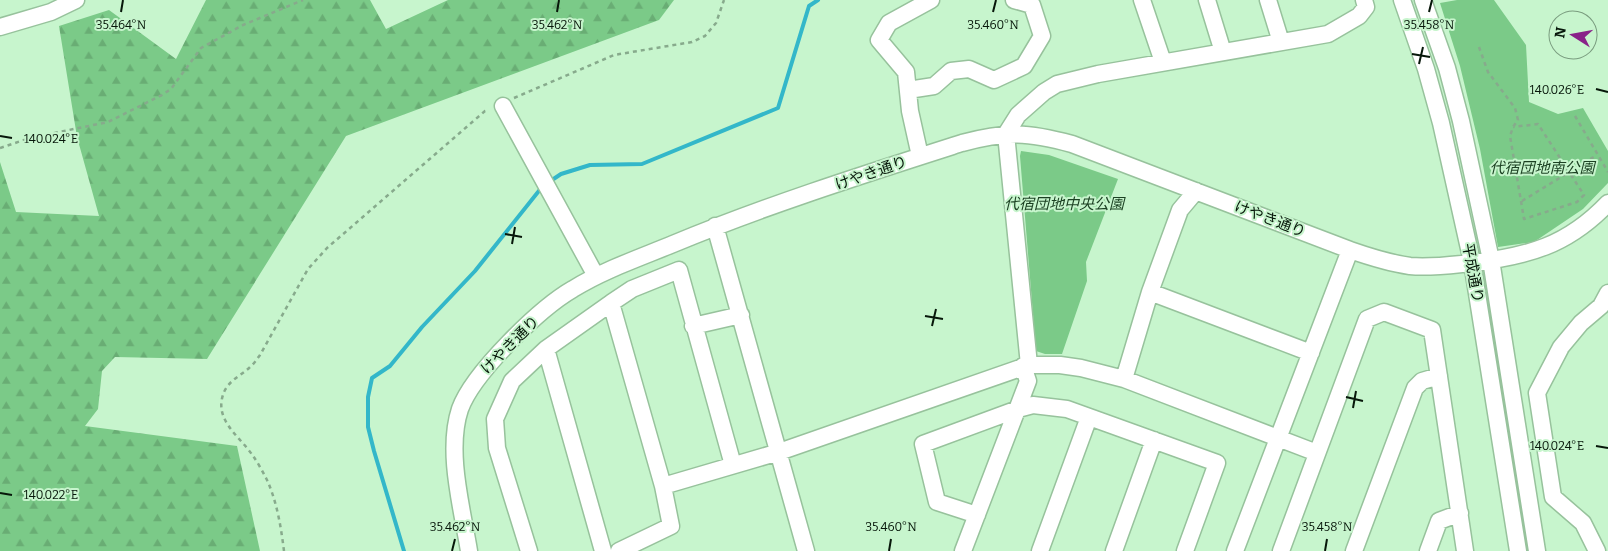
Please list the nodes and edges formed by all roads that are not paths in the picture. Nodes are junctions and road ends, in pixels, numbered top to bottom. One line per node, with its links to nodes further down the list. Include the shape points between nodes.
1 (76, 0): 10 (street, via 50,12)
2 (931, 0): 14 (street, via 888,23 879,40 906,72)
3 (1014, 0): 14 (street, via 1032,6 1042,36 1024,66 994,80 969,69 951,71 934,86)
4 (1142, 0): 13 (street)
5 (1207, 0): 12 (street)
6 (1268, 0): 11 (street)
7 (1364, 0): 11 (street, via 1366,7 1359,16 1328,34)
8 (1402, 0): 23 (street, 平成通り, via 1441,123)
9 (1423, 0): 22 (street, 平成通り, via 1447,68 1461,121)
10 (0, 27)
11 (1281, 42): 12 (street)
12 (1223, 52): 13 (street)
13 (1163, 62): 16 (street, via 1057,84 1018,115)
14 (908, 90): 17 (street)
15 (503, 106): 24 (street)
16 (1006, 134): 17 (street, けやき通り, via 986,136); 18 (street, けやき通り, via 1047,137 1072,144); 32 (street)
17 (920, 156): 20 (street, けやき通り)
18 (1196, 191): 21 (street, けやき通り); 25 (street, via 1180,210)
19 (1608, 203): 22 (street, けやき通り, via 1582,227 1561,240 1528,254)
20 (715, 226): 24 (street, けやき通り); 28 (street)
21 (1350, 250): 23 (street, けやき通り, via 1410,266 1436,267); 31 (street)
22 (1491, 260): 23 (street, けやき通り); 60 (street, 平成通り)
23 (1472, 262): 59 (street, 平成通り)
24 (596, 276): 45 (street, けやき通り, via 570,290 522,330 487,367 465,397 456,430 455,458)
25 (1150, 292): 31 (street); 34 (street)
26 (1608, 293): 61 (street, via 1601,306 1561,347 1537,393 1553,497 1583,523)
27 (611, 303): 29 (street, via 632,289 678,270); 30 (street); 42 (street)
28 (741, 315): 29 (street); 39 (street)
29 (693, 326): 41 (street)
30 (546, 349): 46 (street, via 512,381 495,419 498,448); 47 (street)
31 (1311, 353): 37 (street)
32 (1026, 365): 34 (street, via 1060,365); 35 (street, via 1028,381); 39 (street)
33 (1439, 376): 40 (street, via 1432,330 1384,312 1367,319); 43 (street); 56 (street, via 1422,381 1415,388)
34 (1124, 379): 37 (street)
35 (1018, 409): 36 (street, via 1033,405 1051,406); 44 (street); 44 (street, via 923,444 937,502)
36 (1089, 417): 38 (street); 51 (street)
37 (1278, 438): 40 (street); 54 (street)
38 (1154, 440): 52 (street); 53 (street, via 1218,463)
39 (779, 452): 41 (street); 49 (street)
40 (1317, 453): 55 (street)
41 (733, 465): 42 (street)
42 (663, 486): 48 (street, via 671,526)
43 (1460, 513): 57 (street, via 1439,521); 58 (street)
44 (977, 514): 50 (street)
45 (469, 551)
46 (529, 551)
47 (603, 551)
48 (619, 551)
49 (806, 551)
50 (963, 551)
51 (1040, 551)
52 (1114, 551)
53 (1185, 551)
54 (1235, 551)
55 (1281, 551)
56 (1354, 551)
57 (1428, 551)
58 (1465, 551)
59 (1518, 551)
60 (1537, 551)
61 (1597, 551)

